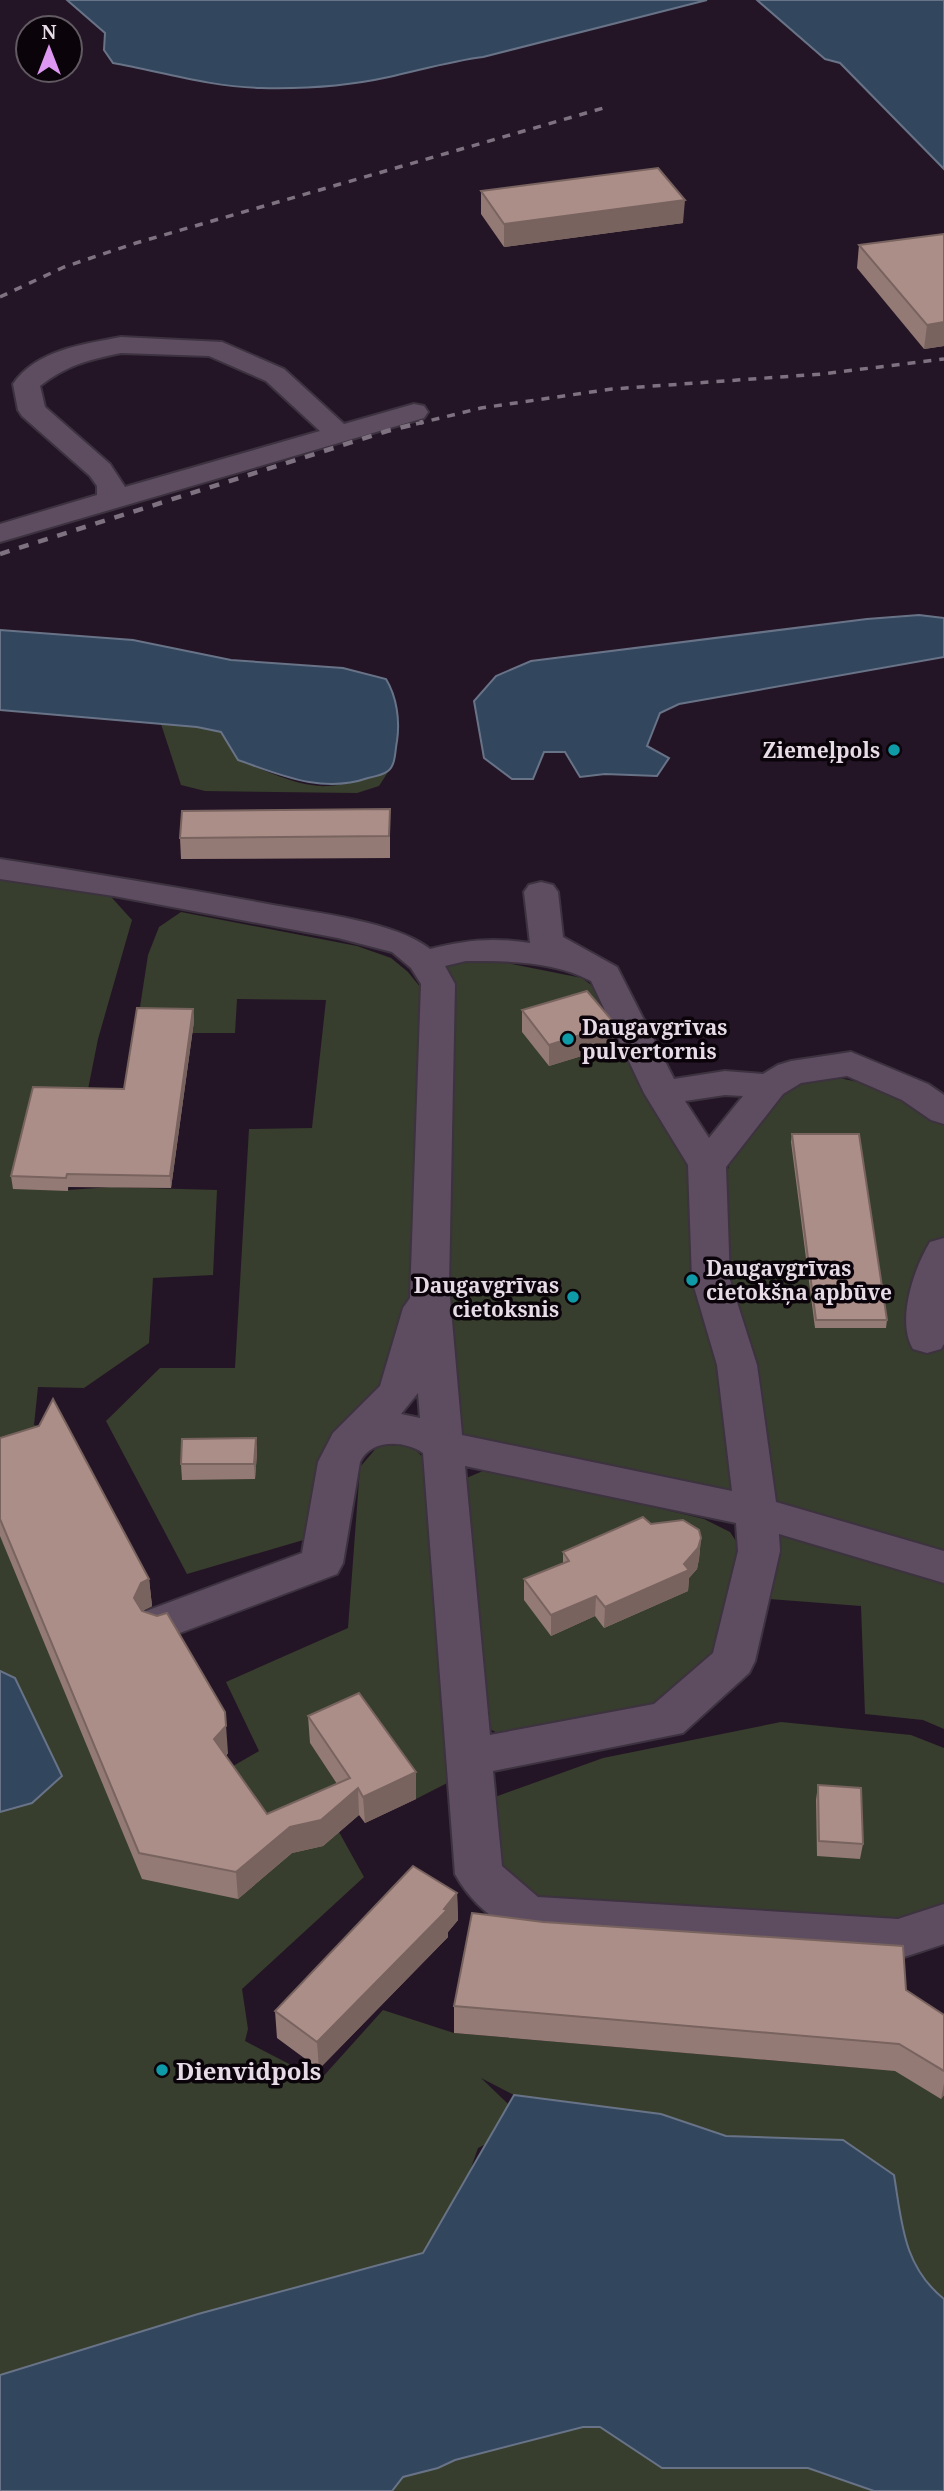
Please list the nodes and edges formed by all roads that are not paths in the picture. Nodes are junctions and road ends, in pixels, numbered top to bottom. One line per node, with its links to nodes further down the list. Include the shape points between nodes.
1 (414, 412): 2 (lane)
2 (337, 432): 3 (lane); 3 (lane, via 275,375 213,348 121,345 81,353 52,365 26,384 32,410 100,470 111,486)
3 (112, 500): 4 (lane)
4 (0, 533)
5 (0, 869): 7 (lane, via 341,928 404,945)
6 (541, 892): 8 (lane, via 546,942)
7 (424, 961): 8 (lane, via 466,950 508,950); 14 (lane, via 438,984)
8 (583, 963): 10 (lane, via 605,975)
9 (769, 1086): 10 (lane, via 725,1083); 11 (lane, via 791,1073 851,1064 915,1092); 12 (lane)
10 (662, 1093): 12 (lane)
11 (944, 1112)
12 (707, 1165): 18 (lane, via 711,1280 737,1365)
13 (944, 1251): 15 (lane, via 925,1310)
14 (429, 1286): 16 (lane, via 398,1392); 17 (lane)
15 (927, 1339)
16 (348, 1444): 17 (lane, via 379,1429 403,1429 428,1434); 20 (lane, via 339,1462 322,1563)
17 (443, 1446): 18 (lane); 21 (lane)
18 (756, 1512): 19 (lane); 21 (lane, via 759,1551 733,1661 667,1720)
19 (944, 1567)
20 (161, 1623)
21 (469, 1757): 22 (lane, via 479,1874 528,1916 898,1938)
22 (944, 1924)

